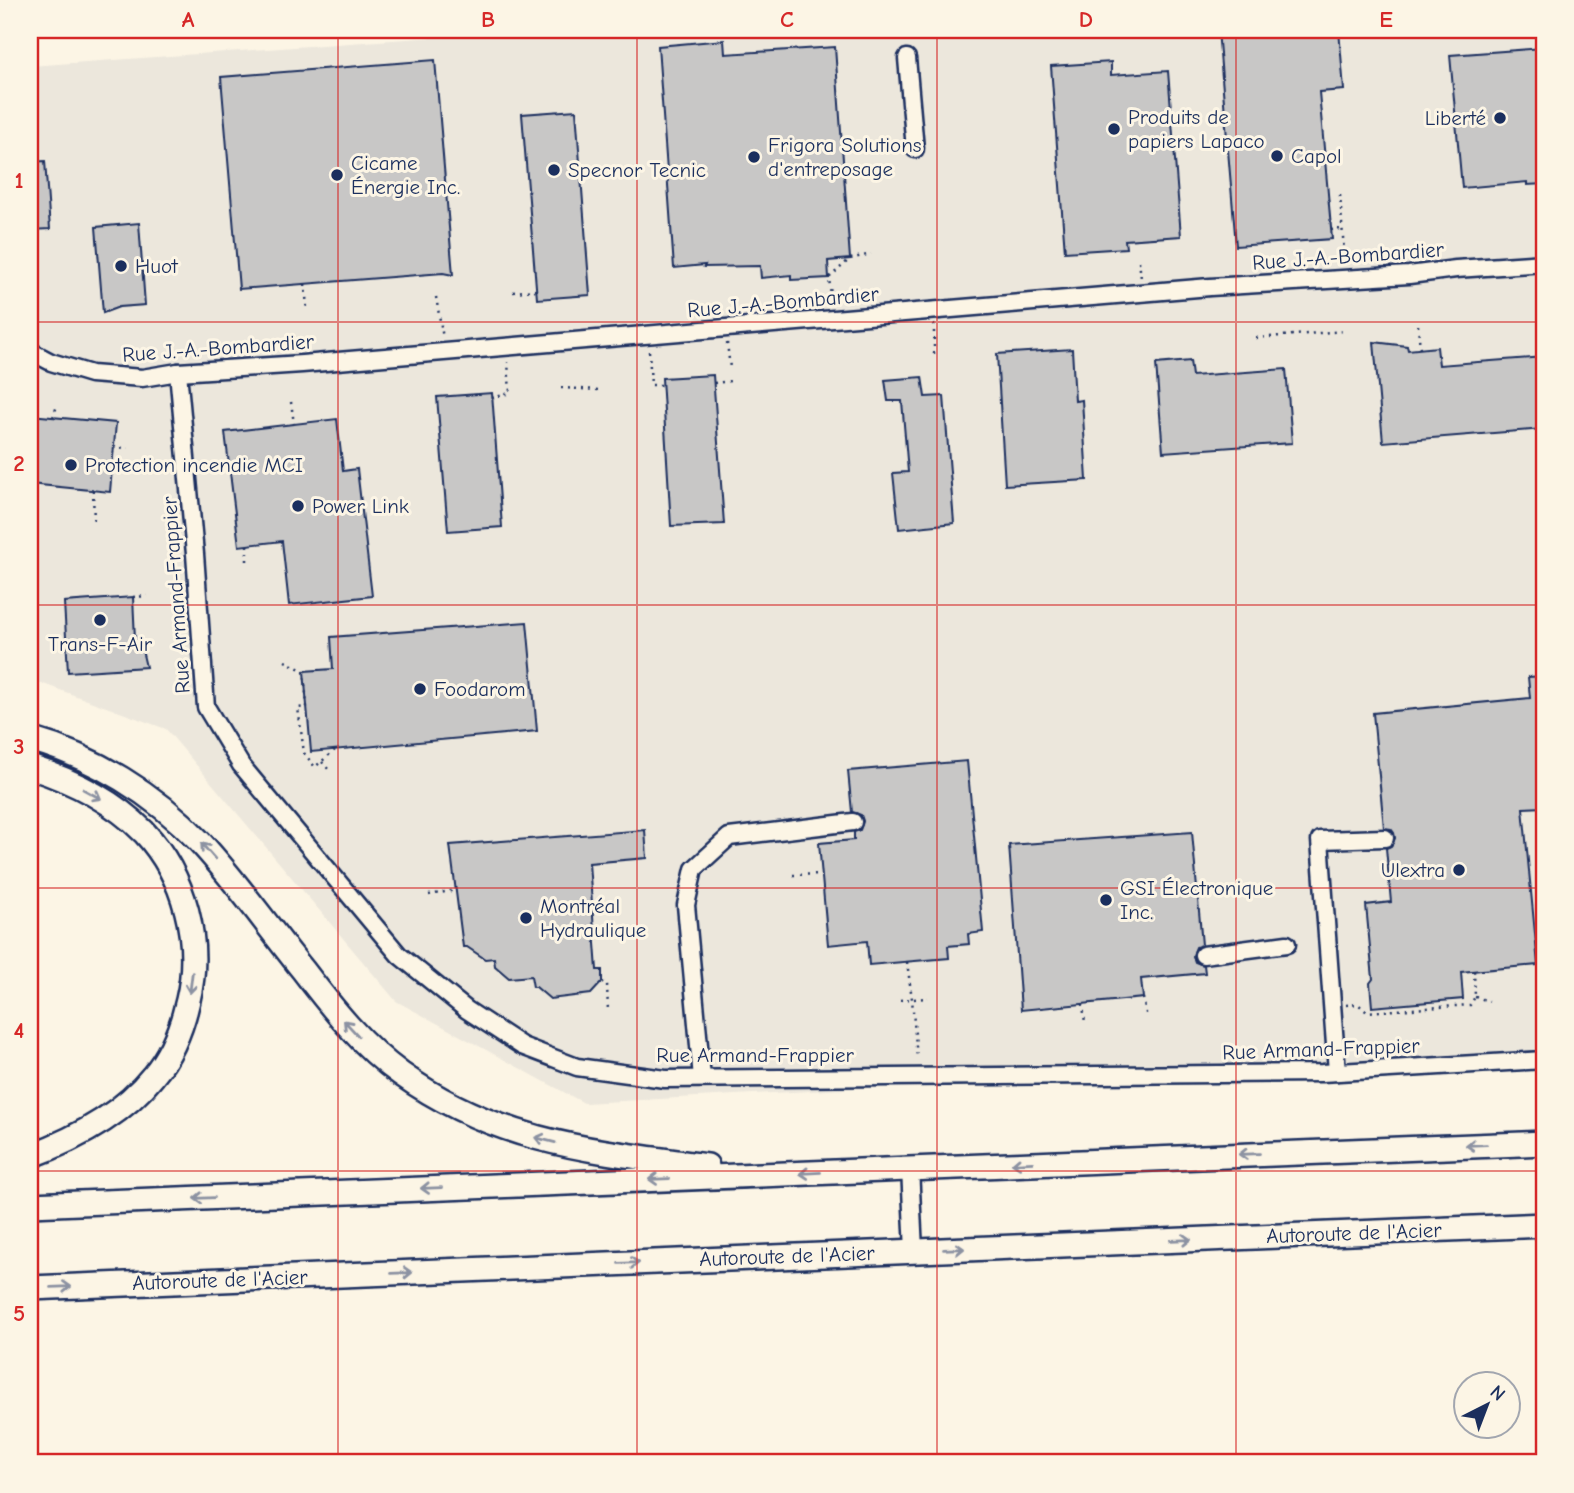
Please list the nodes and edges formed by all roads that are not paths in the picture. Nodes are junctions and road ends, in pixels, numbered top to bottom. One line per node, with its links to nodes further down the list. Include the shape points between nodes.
1 (907, 58): 2 (street)
2 (915, 149)
3 (1544, 263): 5 (street, Rue J.-A.-Bombardier)
4 (30, 351): 5 (street, Rue J.-A.-Bombardier, via 90,374 142,378)
5 (178, 372): 14 (street, Rue Armand-Frappier, via 206,707 241,765 399,954 467,1010 522,1046 577,1068 665,1079)
6 (30, 739): 18 (highway, one-way to 6, via 572,1147 505,1129 439,1098 391,1066 346,1024 212,856 179,822 104,768)
7 (30, 767): 16 (highway, one-way to 16, via 104,801 145,834 180,891 193,950 186,1009 155,1074 118,1111)
8 (853, 822): 14 (street, via 729,836 694,869 686,905)
9 (1385, 838): 13 (street, via 1320,840)
10 (1287, 944): 11 (street)
11 (1203, 955)
12 (1544, 1060): 13 (street, Rue Armand-Frappier)
13 (1336, 1072): 14 (street, Rue Armand-Frappier)
14 (702, 1078)
15 (1544, 1143): 17 (highway, one-way to 17)
16 (30, 1156)
17 (910, 1168): 18 (highway, one-way to 18); 21 (street)
18 (776, 1174): 19 (highway, one-way to 19)
19 (30, 1205)
20 (1544, 1225): 21 (highway, Autoroute de l'Acier, one-way to 20)
21 (914, 1251): 22 (highway, Autoroute de l'Acier, one-way to 21)
22 (30, 1288)

